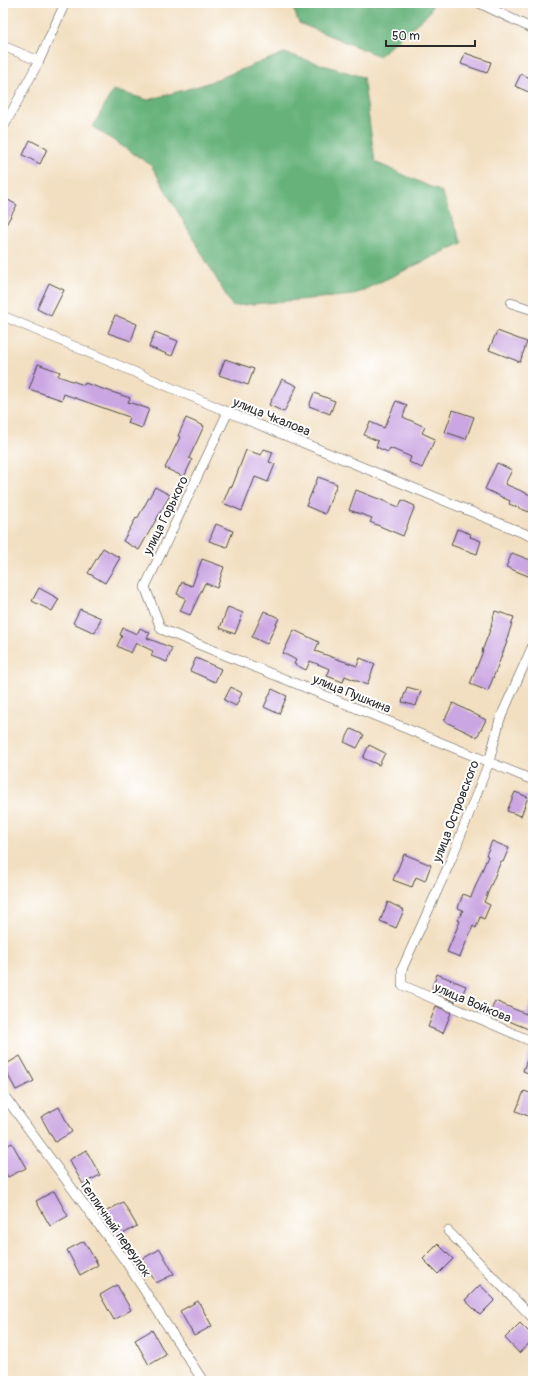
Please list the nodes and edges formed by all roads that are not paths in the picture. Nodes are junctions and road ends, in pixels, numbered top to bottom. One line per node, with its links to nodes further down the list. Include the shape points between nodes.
1 (66, 3): 5 (street)
2 (479, 3): 3 (street)
3 (533, 29)
4 (3, 46): 5 (street)
5 (38, 62): 6 (street)
6 (3, 128)
7 (511, 303): 8 (street)
8 (533, 310)
9 (3, 316): 10 (street, улица Чкалова)
10 (228, 412): 11 (street, улица Чкалова); 12 (street, улица Горького, via 145,587)
11 (533, 537)
12 (161, 629): 14 (street, улица Пушкина)
13 (533, 645): 14 (street, улица Островского, via 500,719)
14 (489, 762): 15 (street, улица Пушкина); 16 (street, улица Островского, via 451,860 402,969)
15 (533, 780)
16 (402, 985): 17 (street, улица Войкова)
17 (533, 1042)
18 (3, 1094): 21 (street, Тепличный переулок, via 126,1262)
19 (448, 1231): 20 (street)
20 (533, 1318)
21 (203, 1381)

